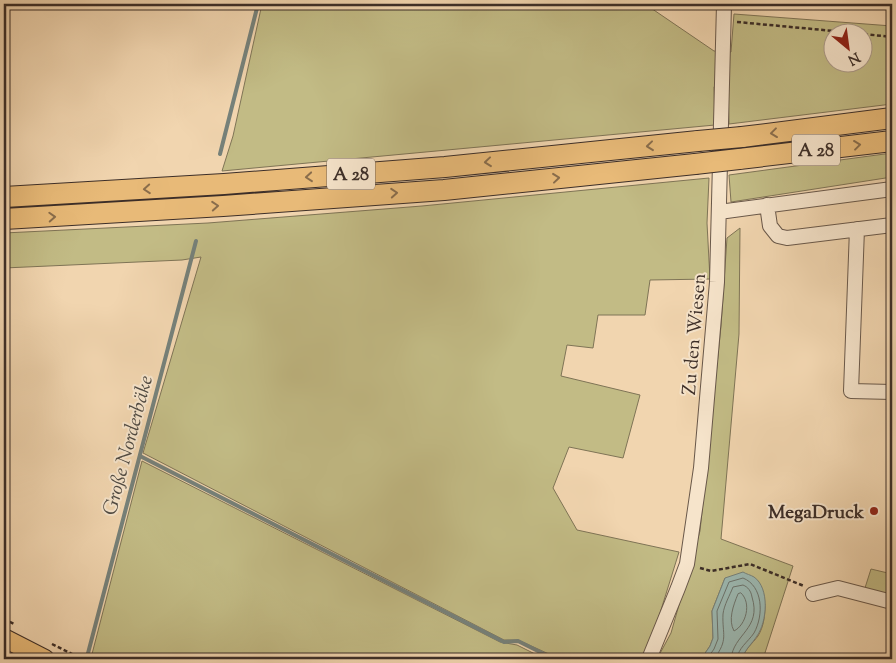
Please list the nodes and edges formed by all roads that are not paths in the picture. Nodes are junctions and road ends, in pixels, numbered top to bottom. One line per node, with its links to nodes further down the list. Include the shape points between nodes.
1 (724, 4): 7 (street, Zu den Wiesen)
2 (892, 118): 5 (highway, A 28, one-way to 5, bridge, via 698,142 445,167)
3 (892, 141): 8 (highway, A 28, one-way to 3, bridge, via 444,190)
4 (892, 189): 6 (street)
5 (4, 197)
6 (766, 206): 7 (street); 10 (street, via 770,226 778,236 787,238)
7 (719, 212): 16 (street, Zu den Wiesen, via 718,282 701,468 686,564)
8 (4, 219)
9 (892, 225): 10 (street)
10 (857, 229): 11 (street, via 851,391)
11 (892, 392)
12 (813, 594): 13 (street, via 838,588)
13 (892, 602)
14 (4, 638): 15 (main road)
15 (45, 659)
16 (649, 659)

